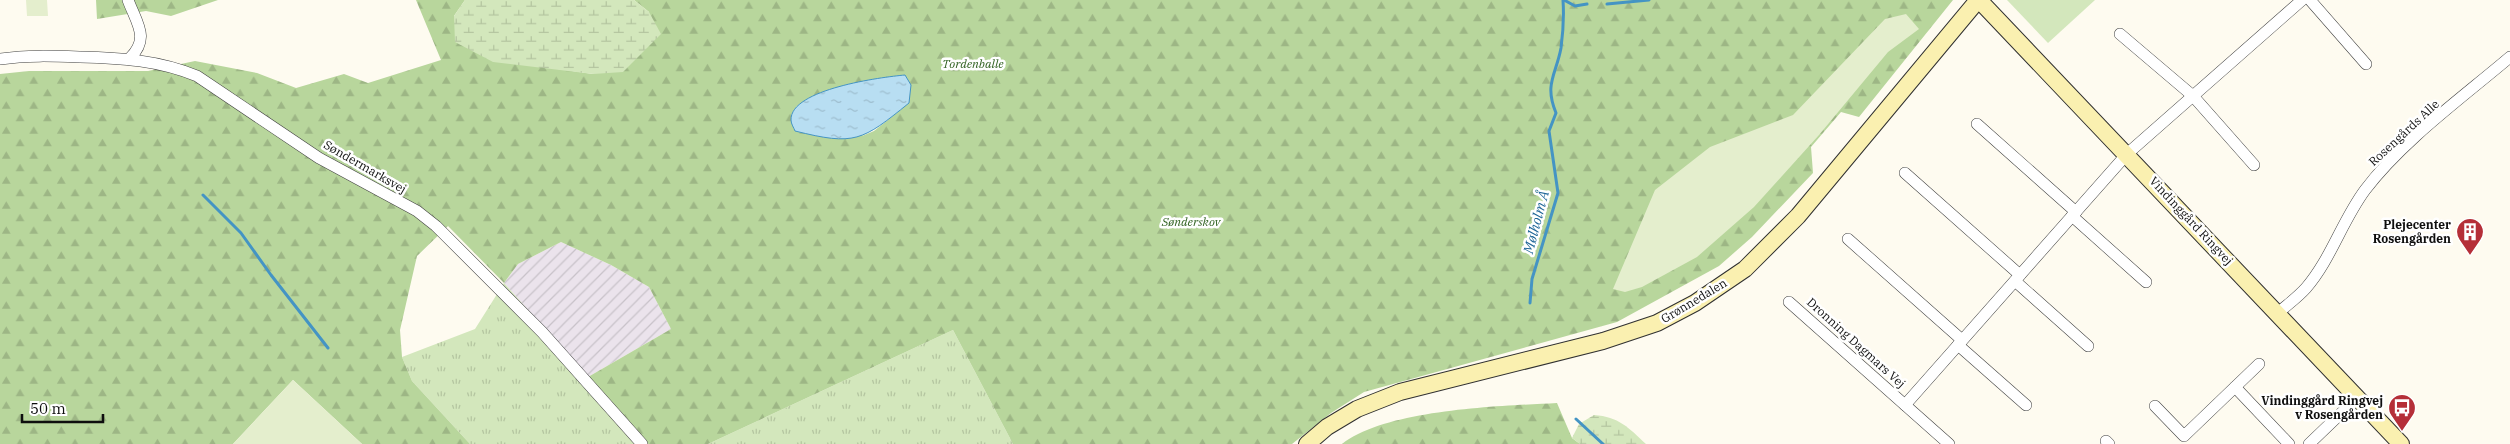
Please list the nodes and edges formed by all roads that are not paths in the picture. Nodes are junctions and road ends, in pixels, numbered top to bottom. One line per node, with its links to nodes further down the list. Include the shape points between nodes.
1 (128, 0): 7 (street, via 142,38 140,47)
2 (1979, 0): 12 (street, Vindinggård Ringvej); 30 (street, Grønnedalen, via 1798,216 1745,269 1695,303 1657,323 1603,341 1400,392 1358,409 1327,427)
3 (2302, 0): 10 (street, Dronning Dagmars Vej)
4 (2310, 0): 9 (street)
5 (2120, 34): 10 (street)
6 (2510, 57): 20 (street, Rosengårds Alle, via 2384,168 2351,211 2306,288)
7 (130, 58): 8 (street, Søndermarksvej, via 21,56); 29 (street, Søndermarksvej, via 174,66 196,76 319,158 417,212 436,226 542,332)
8 (0, 59)
9 (2366, 64)
10 (2193, 96): 12 (street, Dronning Dagmars Vej); 13 (street)
11 (1977, 124): 15 (street)
12 (2127, 154): 15 (street, Dronning Dagmars Vej); 20 (street, Vindinggård Ringvej)
13 (2254, 165)
14 (1905, 173): 17 (street)
15 (2074, 214): 17 (street, Dronning Dagmars Vej); 18 (street)
16 (1848, 239): 21 (street)
17 (2018, 278): 21 (street, Dronning Dagmars Vej); 22 (street)
18 (2146, 282)
19 (1789, 302): 26 (street, Dronning Dagmars Vej)
20 (2278, 313): 25 (street, Vindinggård Ringvej)
21 (1960, 342): 26 (street, Dronning Dagmars Vej); 27 (street)
22 (2088, 346)
23 (2259, 364): 24 (street)
24 (2235, 387): 28 (street, via 2184,436); 32 (street)
25 (2357, 398): 33 (street); 34 (street, Vindinggård Ringvej)
26 (1904, 405): 31 (street, Dronning Dagmars Vej)
27 (2026, 405)
28 (2155, 406)
29 (642, 444)
30 (1307, 444)
31 (1949, 444)
32 (2289, 444)
33 (2309, 444)
34 (2401, 444)

